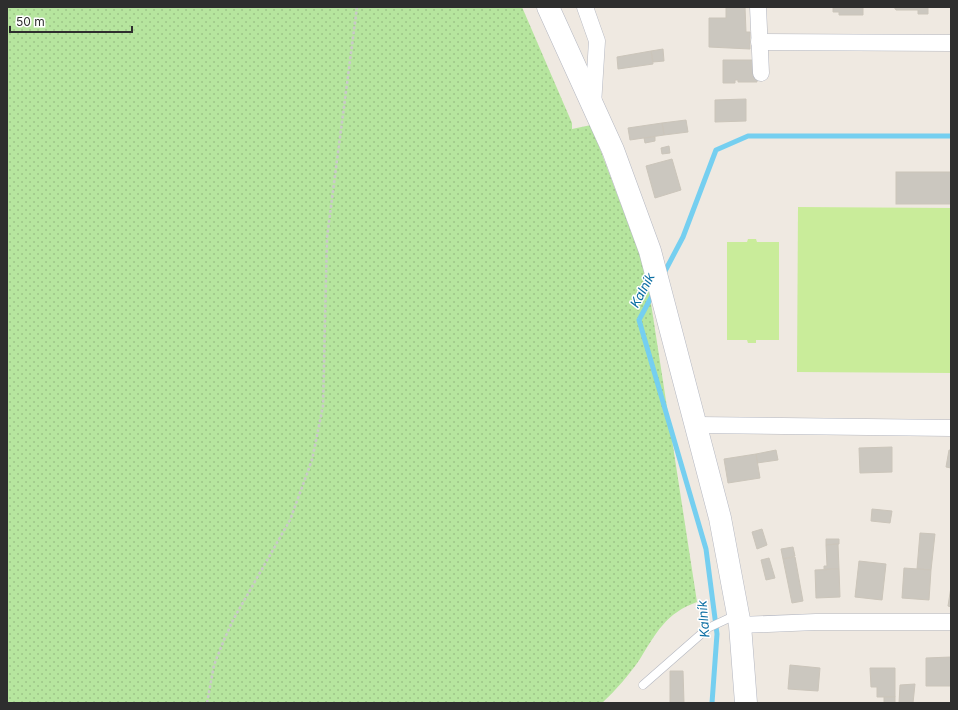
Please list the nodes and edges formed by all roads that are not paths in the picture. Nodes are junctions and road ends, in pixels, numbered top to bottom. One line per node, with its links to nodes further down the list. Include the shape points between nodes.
1 (548, 7): 7 (street)
2 (585, 7): 7 (street, via 598,41)
3 (758, 7): 4 (street)
4 (759, 42): 5 (street); 6 (street)
5 (951, 43)
6 (761, 73)
7 (593, 106): 8 (street, via 613,150 650,251)
8 (697, 425): 9 (street); 10 (street, via 720,518)
9 (951, 428)
10 (733, 620): 11 (street); 12 (lane, via 708,628); 13 (street)
11 (951, 622)
12 (643, 685)
13 (746, 703)

